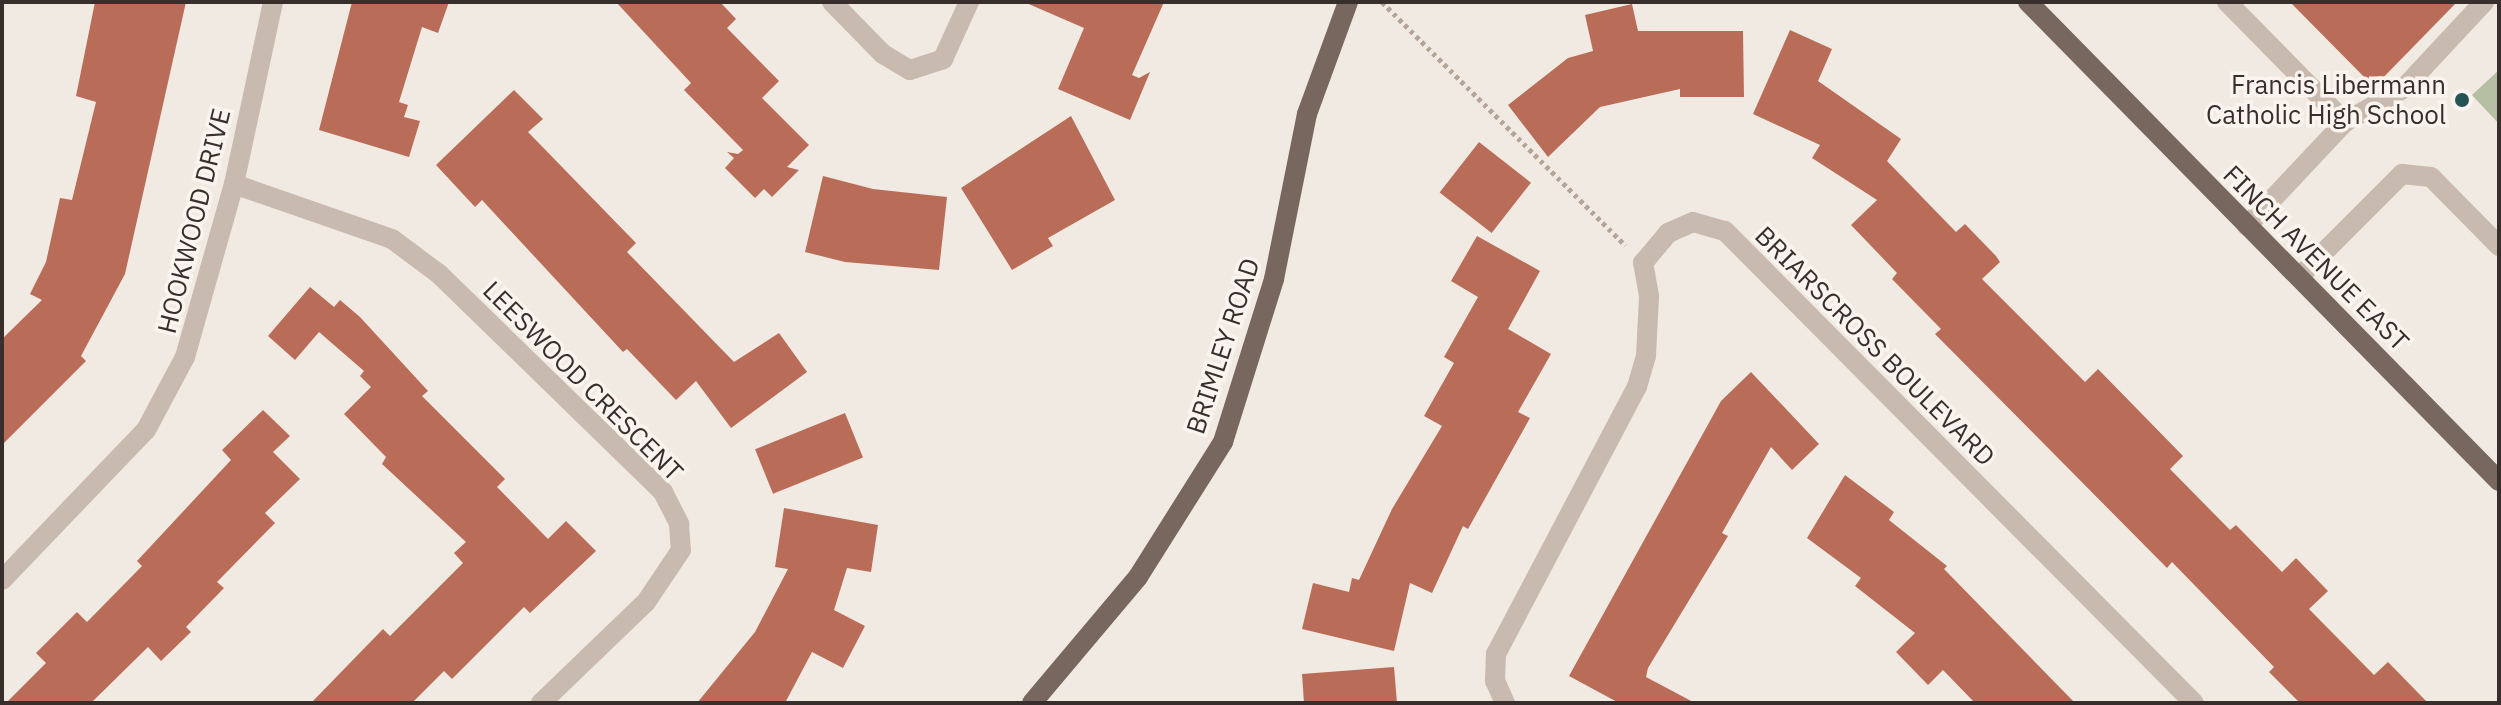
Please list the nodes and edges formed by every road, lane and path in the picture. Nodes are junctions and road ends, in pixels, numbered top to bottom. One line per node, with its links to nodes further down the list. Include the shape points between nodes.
1 (273, 2): 10 (street, HOOKWOOD DRIVE)
2 (832, 2): 3 (street, via 883,54 910,70 943,59)
3 (969, 2)
4 (1348, 2): 18 (main road, BRIMLEY ROAD, via 1307,114 1274,279 1223,442 1138,577)
5 (1382, 2): 13 (path)
6 (2028, 2): 11 (main road, FINCH AVENUE EAST)
7 (2227, 2): 9 (street)
8 (2484, 2): 9 (street, via 2403,89)
9 (2345, 122): 11 (street)
10 (234, 184): 16 (street, HOOKWOOD DRIVE, via 185,357 146,430); 17 (street, LEESWOOD CRESCENT, via 392,239 439,274 663,492 679,524 681,550 646,602)
11 (2247, 226): 14 (main road, FINCH AVENUE EAST)
12 (2499, 246): 14 (street, via 2431,177 2402,174)
13 (1643, 263): 19 (street, via 1649,296 1646,356 1637,387 1496,654 1495,681); 20 (street, BRIARSCROSS BOULEVARD, via 1668,233 1693,222 1725,231)
14 (2299, 277): 15 (main road, FINCH AVENUE EAST)
15 (2499, 481)
16 (2, 580)
17 (541, 703)
18 (1032, 703)
19 (1505, 703)
20 (2194, 703)

